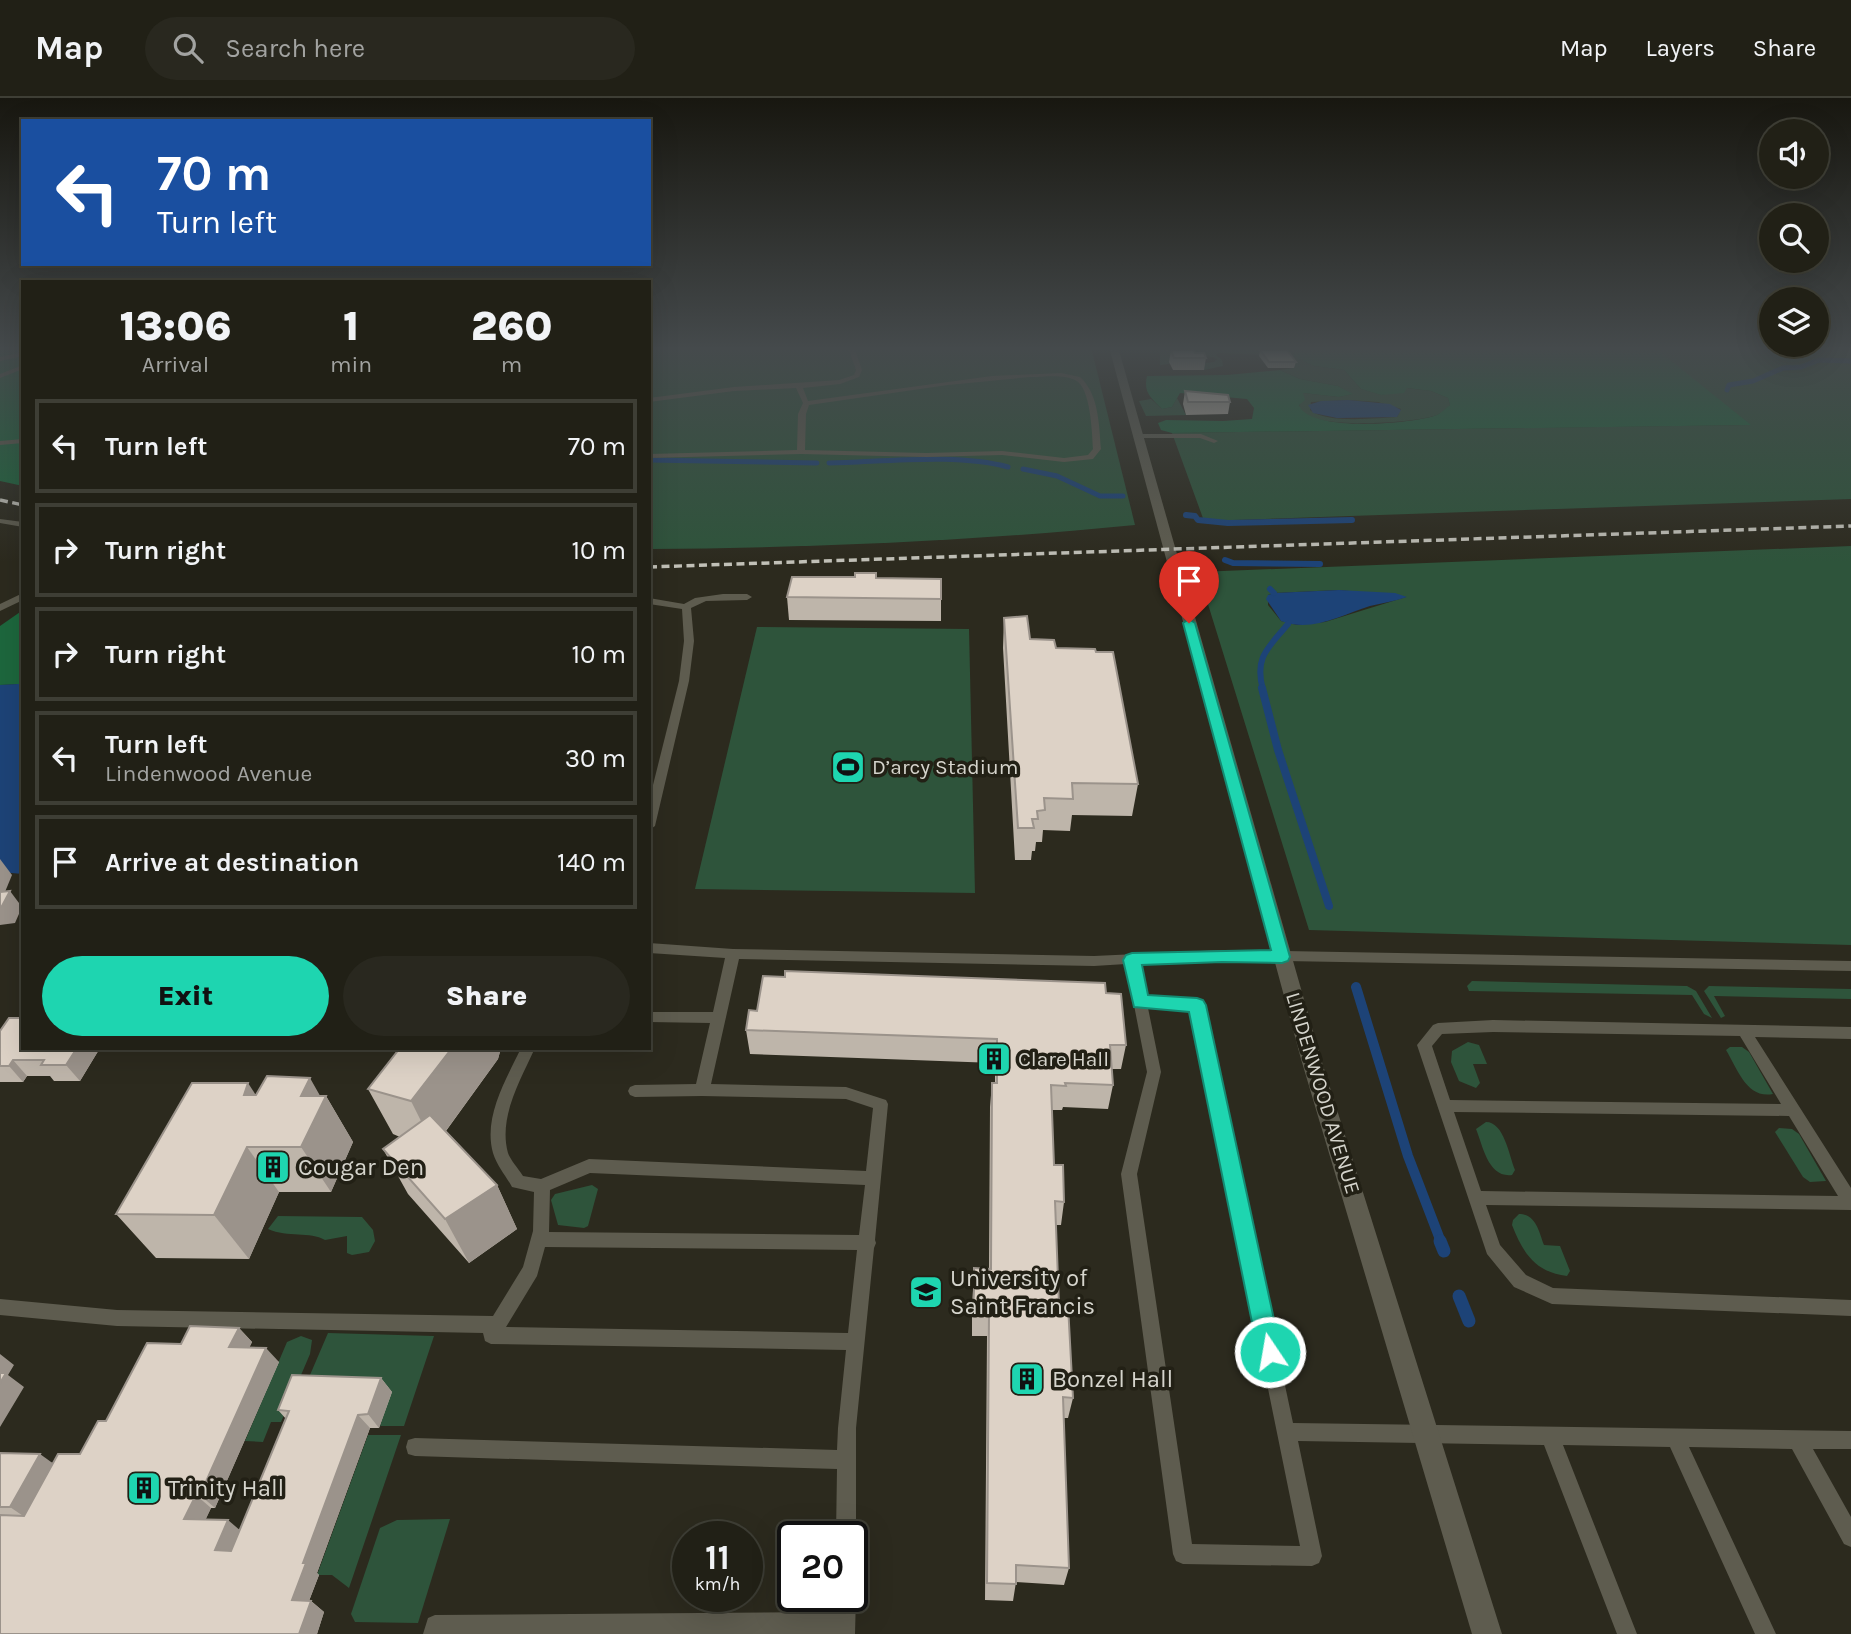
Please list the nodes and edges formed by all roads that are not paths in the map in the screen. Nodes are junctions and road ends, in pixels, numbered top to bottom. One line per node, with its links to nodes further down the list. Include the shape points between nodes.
1 (802, 419): 8 (lane)
2 (1094, 419): 8 (lane, via 1097,449 1090,457 1064,460 1002,453)
3 (1134, 419): 4 (street, LINDENWOOD AVENUE)
4 (1139, 436): 6 (lane, via 1201,436); 20 (street, LINDENWOOD AVENUE)
5 (21, 441): 7 (lane)
6 (1214, 441)
7 (0, 443)
8 (801, 452): 9 (lane)
9 (651, 456)
10 (0, 521): 11 (lane)
11 (21, 525)
12 (21, 597): 16 (lane)
13 (747, 597): 15 (lane, via 691,601)
14 (651, 601): 15 (lane)
15 (686, 607): 17 (lane, via 684,681)
16 (0, 608)
17 (651, 818)
18 (651, 948): 19 (lane)
19 (733, 954): 21 (lane); 25 (lane)
20 (1282, 957): 21 (lane); 22 (lane); 44 (street, LINDENWOOD AVENUE)
21 (1132, 960): 23 (lane)
22 (1851, 966)
23 (1140, 1002): 43 (lane, via 1197,1005); 43 (lane, via 1154,1072 1129,1174 1183,1554 1312,1556)
24 (651, 1017): 25 (lane)
25 (719, 1018): 29 (lane)
26 (1744, 1031): 27 (lane); 31 (lane, via 1438,1029 1424,1045); 32 (lane)
27 (1851, 1034)
28 (527, 1050): 34 (lane, via 498,1127 500,1147 518,1182)
29 (702, 1090): 30 (lane); 33 (lane, via 846,1093 881,1104)
30 (635, 1091)
31 (1444, 1106): 32 (lane); 35 (lane)
32 (1794, 1110): 36 (lane)
33 (874, 1178): 34 (lane, via 589,1166); 38 (lane)
34 (542, 1186): 37 (lane)
35 (1476, 1198): 36 (lane); 40 (lane, via 1493,1249 1520,1281 1552,1296)
36 (1851, 1203)
37 (539, 1239): 38 (lane); 41 (lane, via 531,1270)
38 (868, 1243): 42 (lane)
39 (0, 1307): 41 (lane, via 117,1318)
40 (1851, 1308)
41 (497, 1325): 42 (lane, via 491,1335)
42 (857, 1342): 50 (lane)
43 (1287, 1432): 44 (lane)
44 (1426, 1434): 45 (lane); 56 (street, LINDENWOOD AVENUE)
45 (1550, 1435): 46 (lane); 57 (lane)
46 (1675, 1437): 47 (lane); 58 (lane)
47 (1797, 1438): 48 (lane); 52 (lane)
48 (1851, 1440)
49 (415, 1447): 50 (lane)
50 (847, 1460): 51 (lane)
51 (846, 1521)
52 (1851, 1537)
53 (741, 1628): 54 (lane); 55 (lane, via 435,1625)
54 (845, 1628)
55 (433, 1634)
56 (1487, 1634)
57 (1627, 1634)
58 (1766, 1634)

